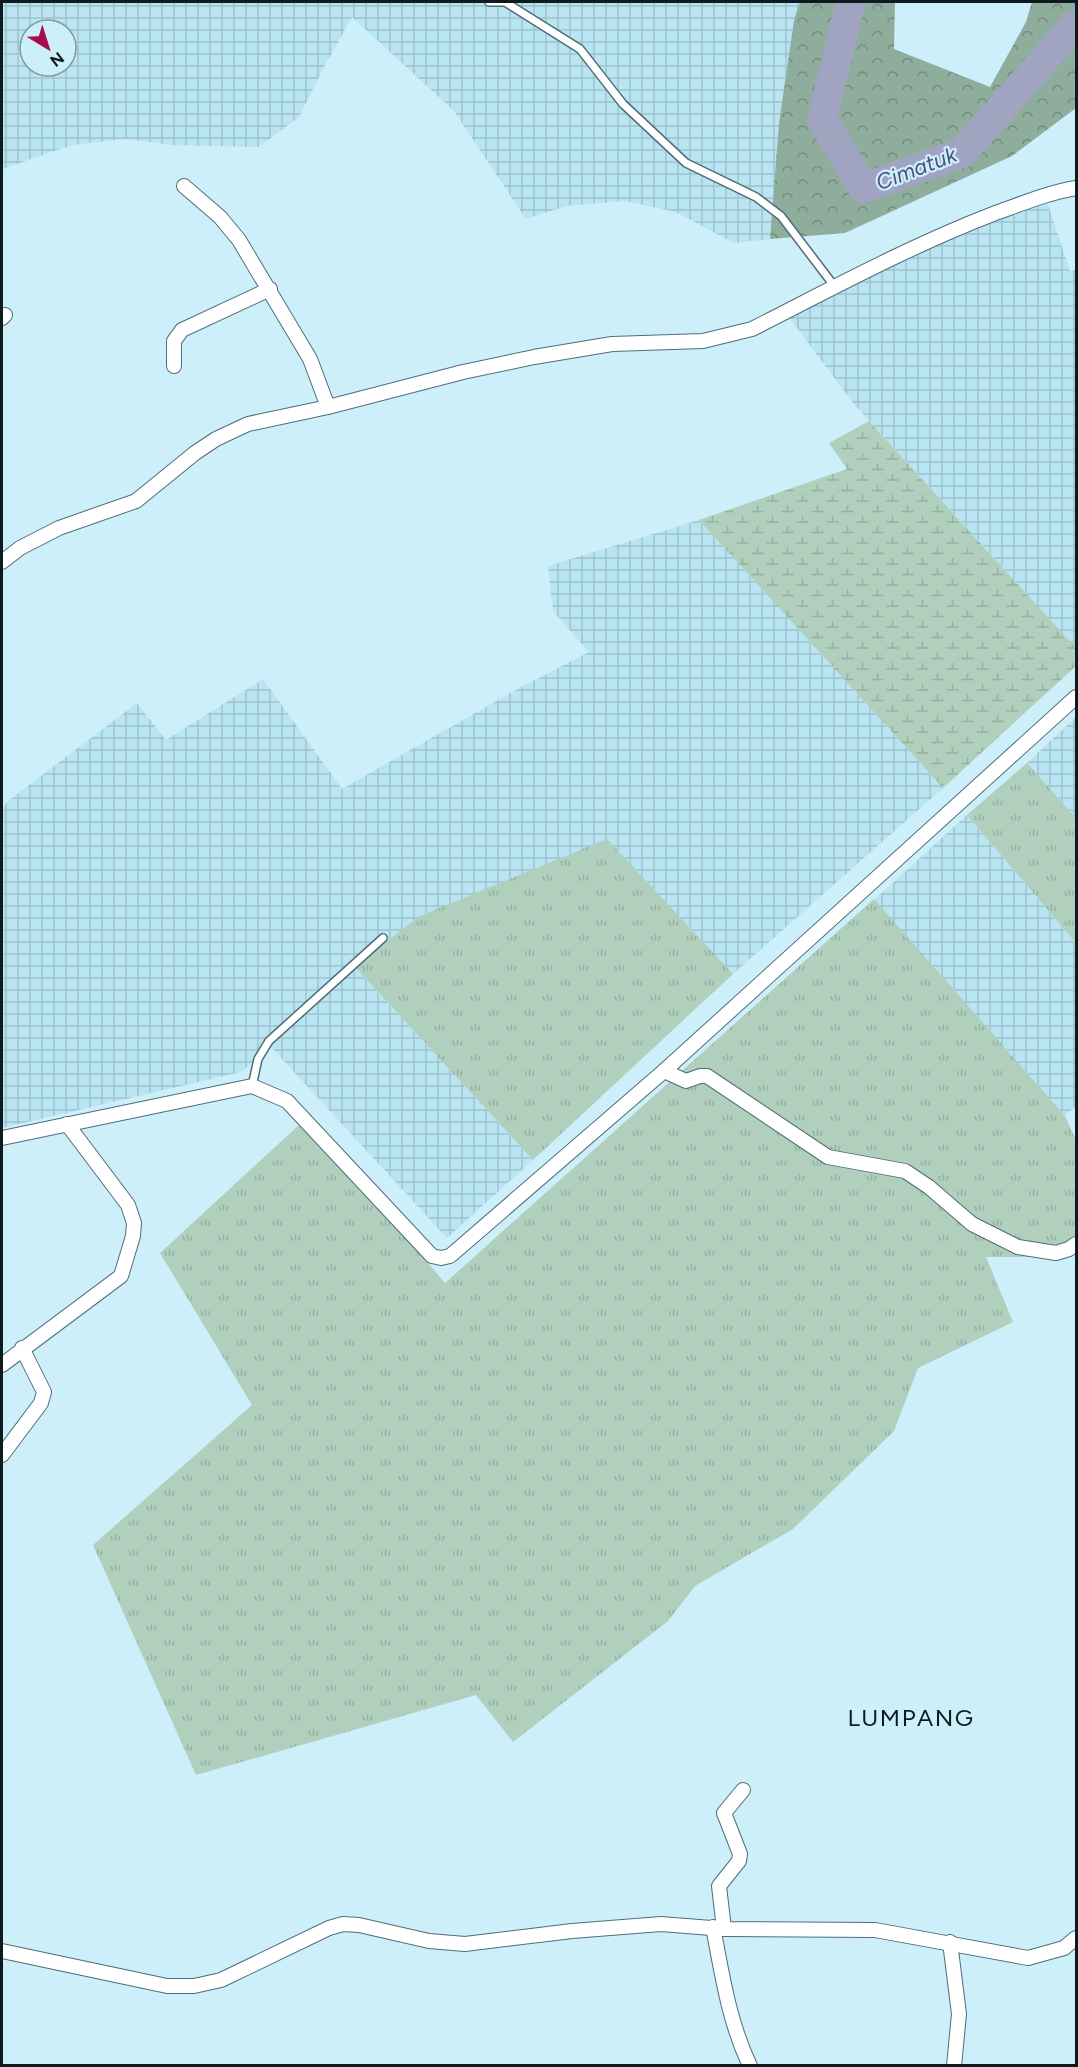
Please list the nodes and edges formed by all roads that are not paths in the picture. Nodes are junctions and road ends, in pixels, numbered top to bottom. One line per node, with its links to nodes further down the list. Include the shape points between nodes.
1 (489, 2): 4 (lane, via 505,2 580,49 623,104 686,163 756,197 782,216)
2 (184, 186): 5 (street, via 239,240)
3 (1077, 188): 4 (street, via 1054,192 973,222)
4 (835, 287): 7 (street, via 752,329 729,336 612,344 534,357)
5 (270, 289): 6 (street, via 182,330 174,341); 7 (street, via 310,359)
6 (174, 366)
7 (328, 407): 8 (street, via 248,424 216,439 136,501 59,528)
8 (2, 562)
9 (1077, 697): 11 (street)
10 (383, 938): 12 (lane, via 269,1041 258,1059)
11 (664, 1071): 12 (street, via 450,1256 441,1258 432,1256 287,1101); 15 (street, via 686,1081 707,1076 828,1157 905,1171 972,1224 1018,1247 1056,1253)
12 (252, 1086): 13 (street)
13 (67, 1124): 14 (street); 16 (street, via 128,1204 133,1236 121,1276)
14 (2, 1138)
15 (1077, 1244)
16 (22, 1348): 17 (street); 18 (street, via 44,1392 42,1403)
17 (2, 1365)
18 (2, 1455)
19 (743, 1790): 20 (street, via 724,1813 740,1854 739,1861 719,1886)
20 (718, 1928): 22 (street, via 875,1930); 23 (street, via 661,1924 465,1944 343,1924 221,1980 194,1986 167,1986); 24 (street, via 724,1990)
21 (1077, 1938): 22 (street, via 1064,1948 1028,1958)
22 (950, 1942): 25 (street, via 959,2014)
23 (2, 1951)
24 (750, 2066)
25 (954, 2066)

